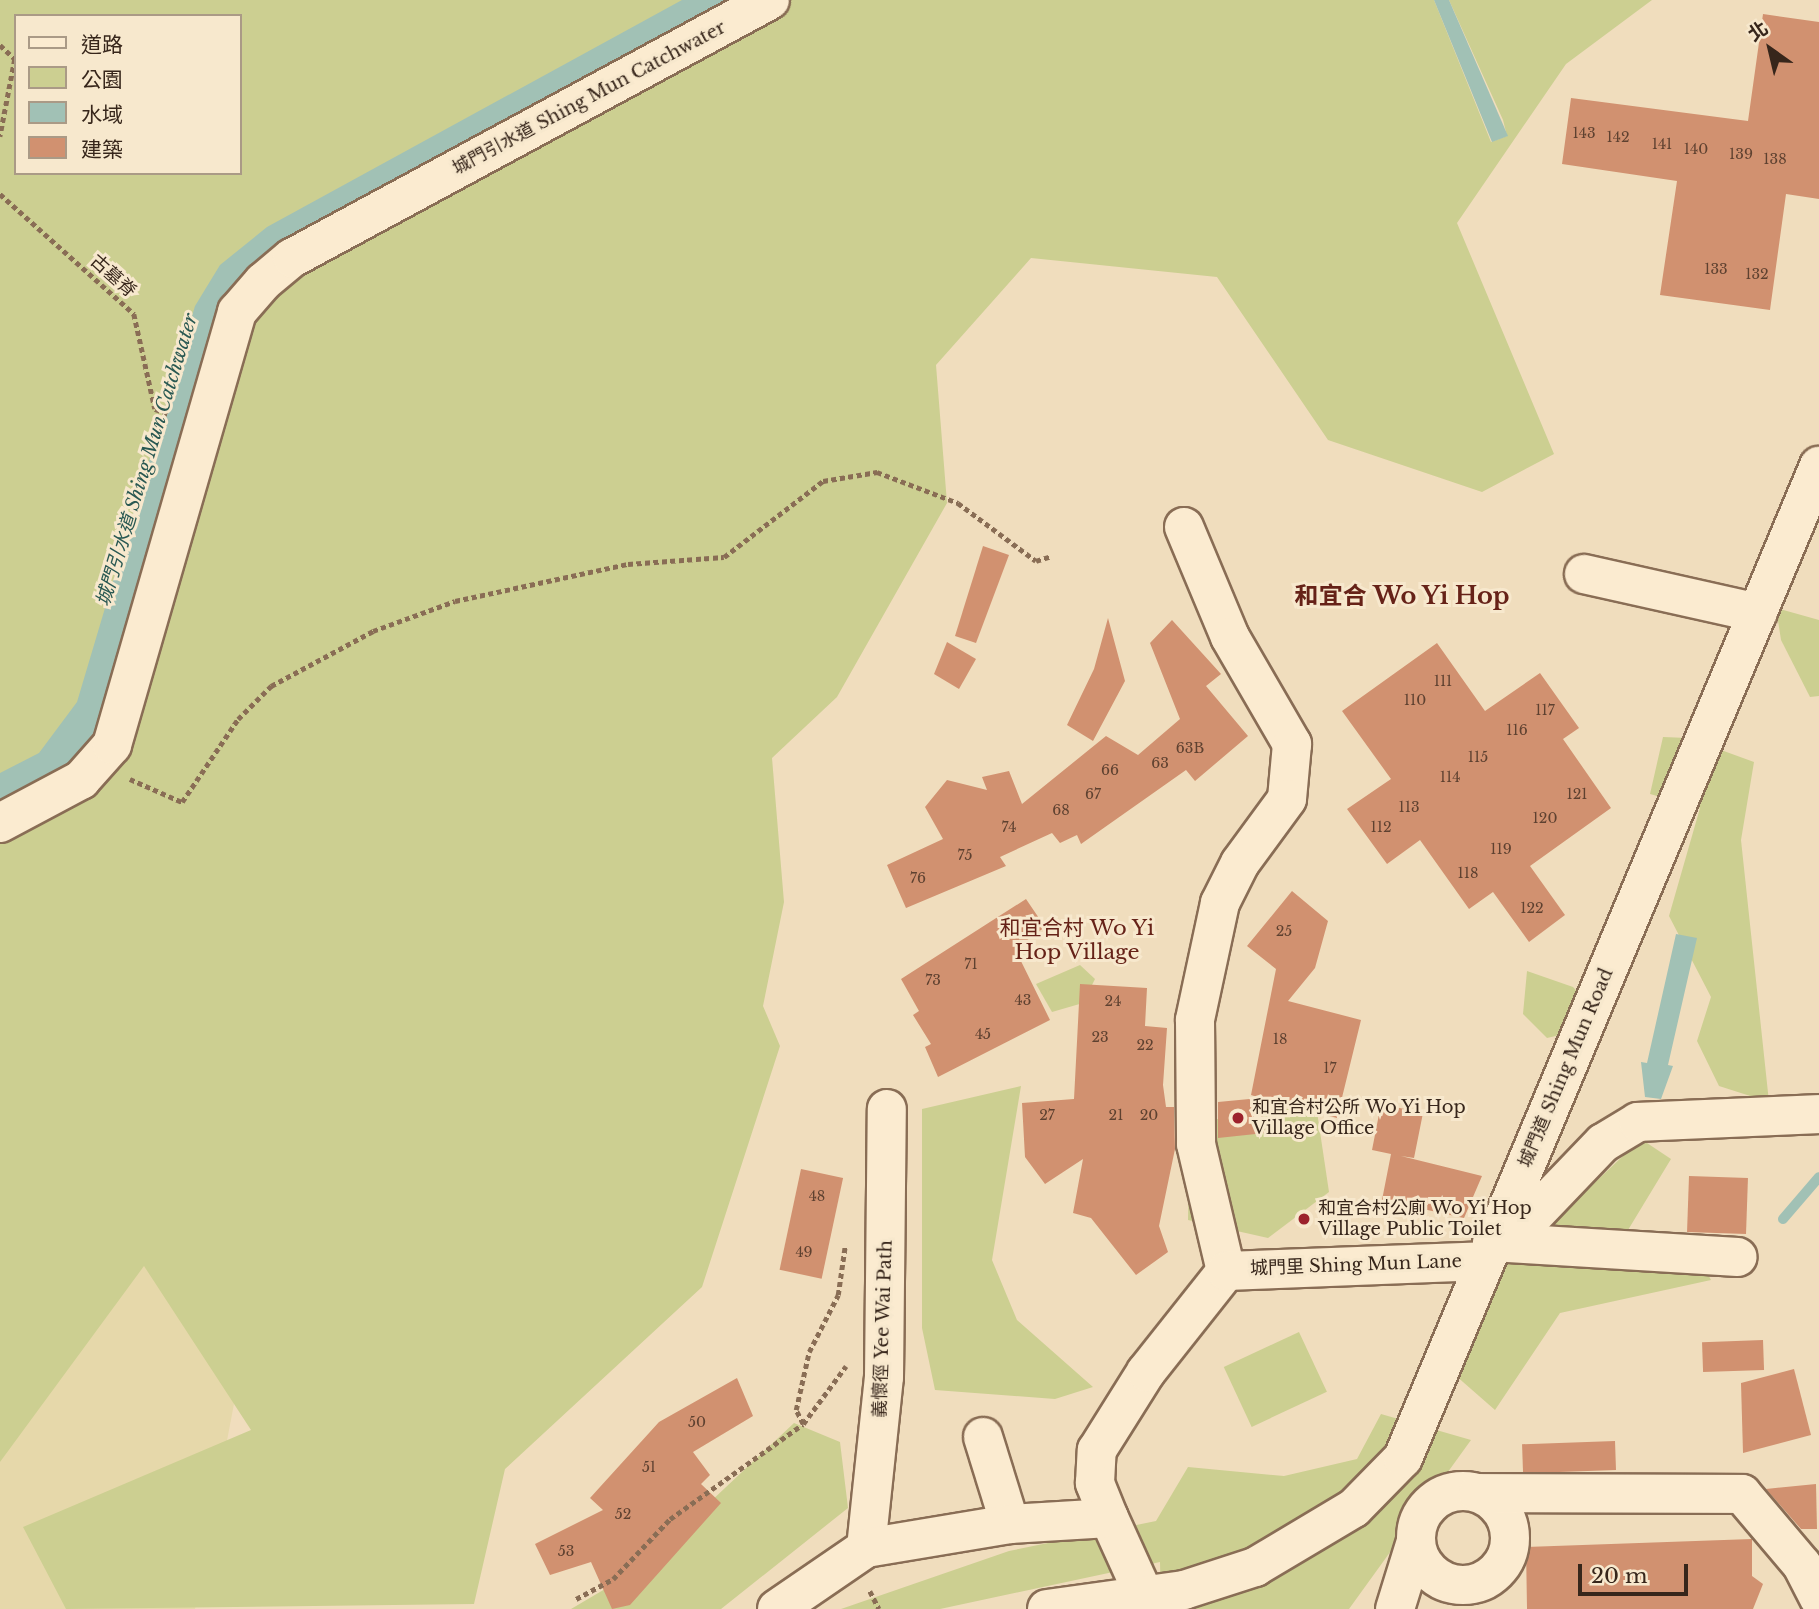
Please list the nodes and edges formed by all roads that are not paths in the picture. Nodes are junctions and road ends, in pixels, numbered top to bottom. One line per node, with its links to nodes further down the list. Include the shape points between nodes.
1 (770, 0): 6 (street, 城門引水道 Shing Mun Catchwater, via 292,258 263,282 237,312 112,745 54,797)
2 (1819, 467): 5 (street, 城門道 Shing Mun Road)
3 (1184, 527): 11 (street, via 1230,637 1292,744 1287,799 1240,863 1220,903 1195,1020 1196,1144)
4 (1584, 574): 5 (street)
5 (1758, 613): 9 (street, 城門道 Shing Mun Road)
6 (0, 823)
7 (887, 1109): 18 (street, 義懷徑 Yee Wai Path, via 884,1377)
8 (1819, 1114): 9 (street, via 1638,1122 1603,1143 1531,1218)
9 (1491, 1245): 10 (street, 城門里 Shing Mun Lane); 11 (street, 城門里 Shing Mun Lane); 13 (street, 城門道 Shing Mun Road, via 1427,1405 1402,1458)
10 (1738, 1257)
11 (1226, 1270): 15 (street, 城門里 Shing Mun Lane, via 1146,1372 1097,1450 1095,1483)
12 (983, 1437): 16 (street)
13 (1383, 1481): 17 (street); 19 (street, 城門道 Shing Mun Road, via 1354,1508 1255,1567)
14 (1478, 1493): 17 (street, via 1448,1494); 17 (street, via 1502,1511 1509,1526 1511,1542 1497,1571 1469,1586 1453,1585 1427,1569); 20 (street, via 1742,1493 1802,1565)
15 (1109, 1518): 16 (street); 19 (street, 城門里 Shing Mun Lane)
16 (1010, 1524): 18 (street)
17 (1420, 1527): 23 (street)
18 (866, 1548): 21 (street)
19 (1144, 1595): 22 (street, 城門道 Shing Mun Road)
20 (1819, 1598)
21 (777, 1609)
22 (1047, 1609)
23 (1395, 1609)

